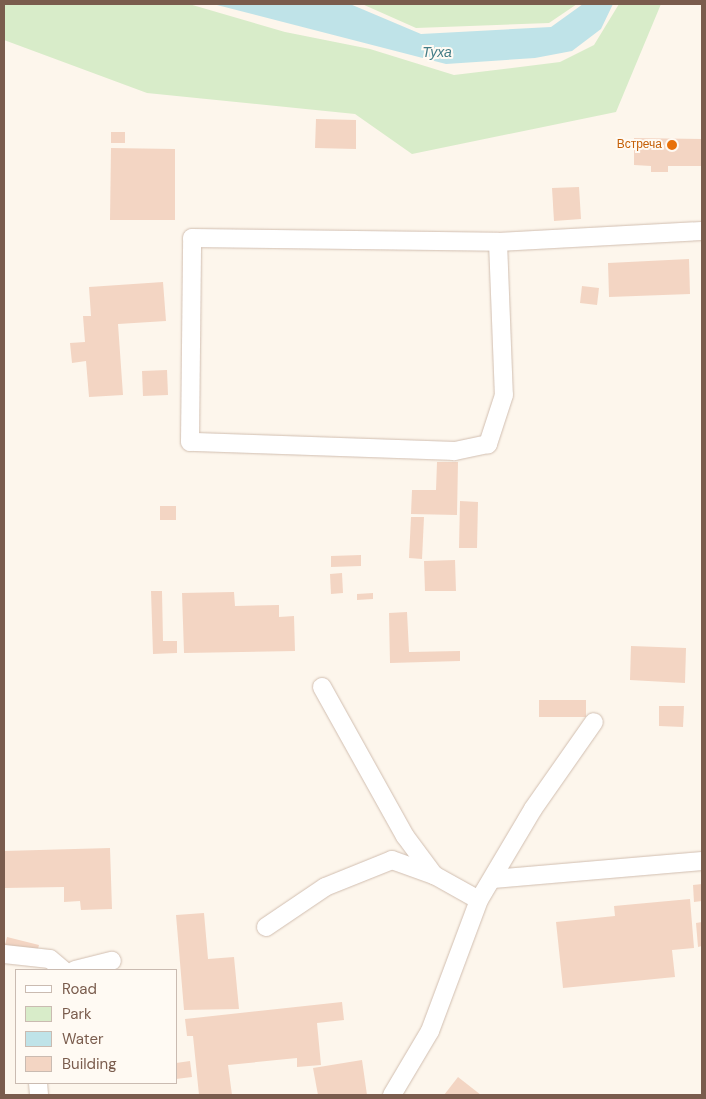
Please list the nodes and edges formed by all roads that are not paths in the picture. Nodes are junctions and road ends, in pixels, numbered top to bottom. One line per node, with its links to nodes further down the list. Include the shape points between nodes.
1 (702, 232): 2 (lane)
2 (498, 242): 2 (lane, via 504,395 488,444 454,451 190,442 192,238)
3 (322, 687): 6 (lane, via 405,836)
4 (594, 722): 7 (lane, via 533,809)
5 (702, 862): 7 (lane)
6 (434, 874): 8 (lane); 9 (lane, via 392,860 325,887)
7 (493, 878): 8 (lane)
8 (479, 900): 14 (lane, via 430,1031)
9 (266, 927)
10 (4, 954): 12 (lane, via 50,960)
11 (112, 961): 13 (lane)
12 (62, 969)
13 (80, 969)
14 (392, 1095)

